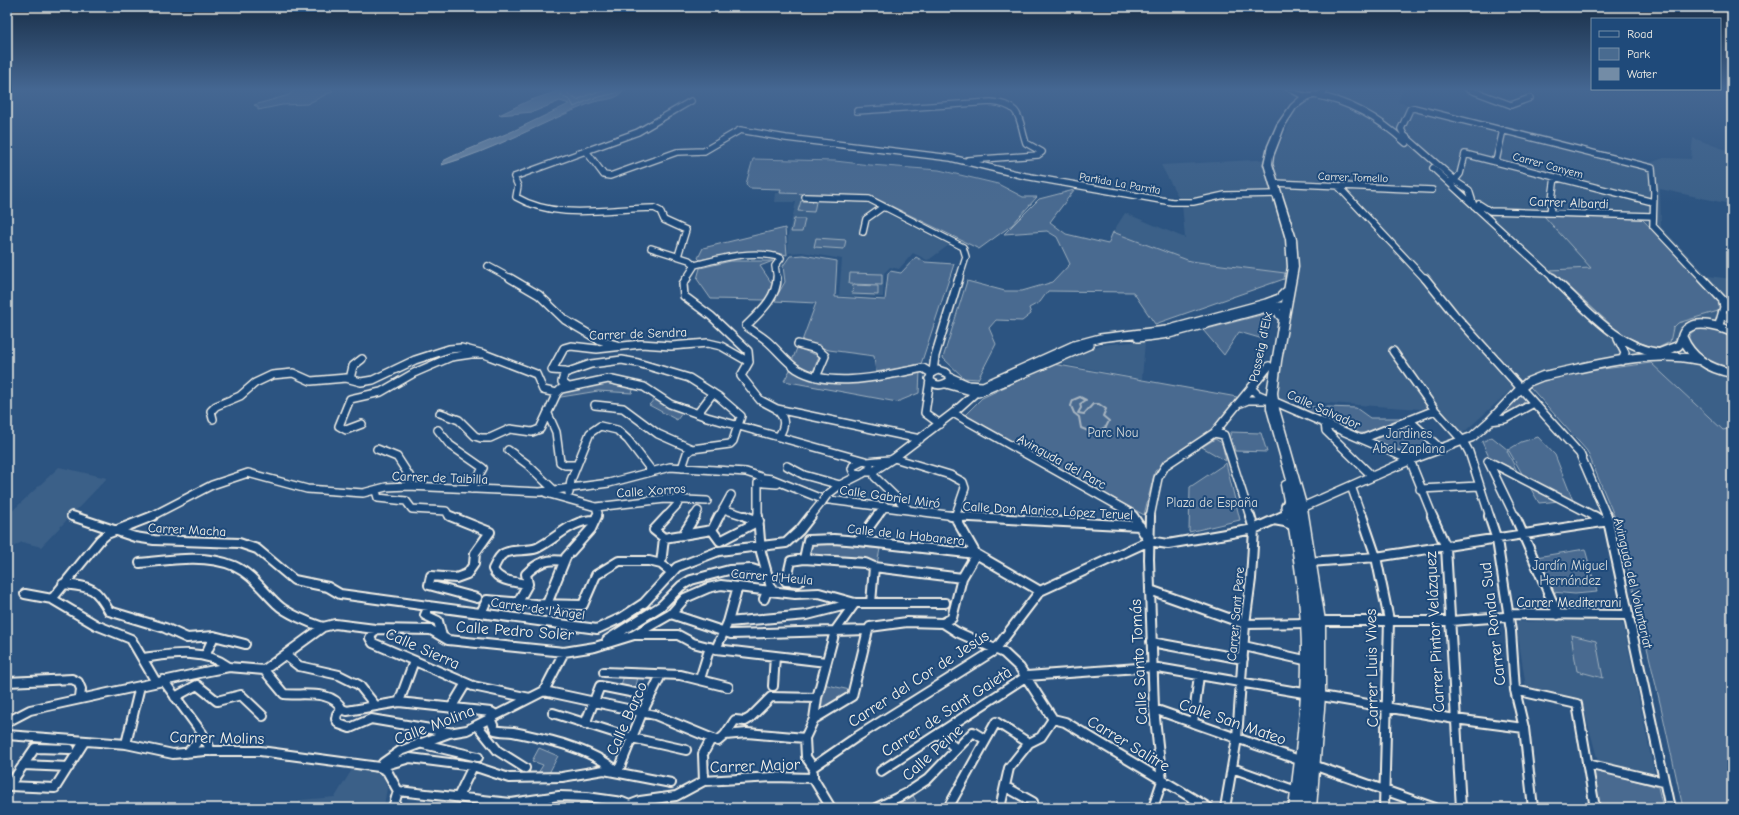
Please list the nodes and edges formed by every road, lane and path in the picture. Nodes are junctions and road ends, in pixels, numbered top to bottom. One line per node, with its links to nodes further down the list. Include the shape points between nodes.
1 (646, 127): 8 (street)
2 (1022, 127): 9 (street, Partida La Parrita, via 1026,143 1042,152 1038,155)
3 (1281, 127): 14 (highway, Passeig d'Elx, via 1268,152 1268,164)
4 (1389, 127): 11 (street)
5 (1402, 127): 13 (street, via 1404,135)
6 (1491, 127): 7 (street)
7 (1503, 130): 10 (street); 20 (street, via 1652,168)
8 (586, 151): 9 (street, Partida La Parrita, via 604,175 610,176 677,152 704,151 740,130); 27 (street, via 514,177 518,186 516,197 542,209 606,211 654,208 660,211 664,220 686,230)
9 (961, 160): 17 (street, Partida La Parrita, via 1025,176 1172,202 1193,202 1225,195)
10 (1496, 161): 12 (street, Carrer Canyem); 13 (street, Carrer Canyem, via 1465,154 1460,174)
11 (1438, 172): 13 (street); 21 (street)
12 (1555, 177): 20 (street, Carrer Canyem); 23 (street)
13 (1455, 180): 19 (street, via 1469,190)
14 (1274, 183): 15 (street, Carrer Tomello); 17 (highway, Passeig d'Elx)
15 (1338, 186): 16 (street, Carrer Tomello); 64 (street, Avinguda del Voluntariat, via 1397,251 1421,282 1454,314)
16 (1432, 190)
17 (1277, 194): 28 (highway, Passeig d'Elx, via 1292,239)
18 (805, 197): 22 (street, via 866,198)
19 (1472, 198): 21 (street); 23 (street, Carrer Albardi, via 1490,211)
20 (1653, 202): 24 (street)
21 (1474, 206): 40 (street)
22 (885, 208): 25 (street, via 883,206 866,219); 48 (street, via 959,245 966,251)
23 (1550, 213): 24 (street, Carrer Albardi)
24 (1652, 216): 32 (street, via 1653,226)
25 (863, 232)
26 (651, 248): 27 (street)
27 (678, 256): 29 (street, via 690,260)
28 (1293, 257): 31 (highway, Passeig d'Elx); 34 (highway, Passeig d'Elx)
29 (695, 265): 53 (street, via 683,284 684,296 711,316 748,351); 59 (street, via 741,256 781,258 775,266 778,279 775,294 746,326 766,340 788,362)
30 (488, 266): 43 (street, via 539,295 565,320 598,340)
31 (1285, 292): 33 (street); 34 (highway, Passeig d'Elx)
32 (1721, 297): 35 (street); 37 (street, via 1724,306)
33 (1266, 306): 34 (street); 34 (street, via 1277,311); 63 (street, via 1166,330 1078,343); 68 (street, via 1169,334 1085,346)
34 (1283, 308): 55 (highway, Passeig d'Elx); 69 (highway, Passeig d'Elx, via 1276,361)
35 (1732, 310)
36 (1732, 315): 37 (street)
37 (1722, 317): 38 (street)
38 (1716, 326): 39 (street); 41 (street, via 1692,326 1684,333)
39 (1732, 332)
40 (1614, 334): 45 (street); 46 (street, via 1633,346)
41 (1683, 338): 46 (street, via 1676,347); 52 (street, via 1685,345)
42 (798, 344): 59 (street, via 817,349 825,356)
43 (622, 345): 53 (street, Carrer de Sendra, via 715,344); 56 (street, Carrer de Sendra, via 597,349 566,346 552,370 564,370)
44 (1393, 351): 74 (street, Carrer Ronda Sud)
45 (1625, 353): 51 (street); 54 (street)
46 (1662, 353): 49 (street)
47 (484, 354): 61 (street, via 456,348 414,360 373,380 361,382); 66 (street, via 533,372 543,390); 83 (street, via 452,357 409,375 385,390 350,399 340,428 346,430)
48 (935, 356): 58 (street); 60 (street)
49 (1648, 357): 51 (street); 52 (street, via 1689,356)
50 (362, 359): 61 (street, via 353,366)
51 (1635, 359): 54 (street)
52 (1699, 360): 57 (street)
53 (749, 362): 73 (street, via 741,376 760,400)
54 (1622, 362): 64 (street, via 1544,376 1528,382)
55 (1269, 366): 65 (street, Calle Santo Tomás); 69 (highway, Passeig d'Elx)
56 (565, 373): 62 (street, via 562,382); 67 (street, Carrer de Sendra, via 591,364 622,360 689,378)
57 (1732, 373)
58 (931, 375): 59 (street, via 923,368 873,378 836,380); 60 (street, via 941,370); 60 (street, via 936,385); 85 (street, via 927,389 928,401 924,411)
59 (816, 377)
60 (948, 378): 63 (street, via 968,385); 68 (street)
61 (350, 379): 79 (street, via 311,381 293,373 266,377 240,396 214,407 211,411)
62 (568, 386): 66 (street); 75 (street, via 608,379 644,387 670,404)
63 (983, 386): 68 (street)
64 (1521, 388): 71 (street, Avinguda del Voluntariat); 81 (street)
65 (1252, 389): 69 (street, Calle Salvador); 70 (street, Calle Santo Tomás)
66 (557, 393): 78 (street)
67 (713, 393): 75 (street); 84 (street, Carrer de Sendra, via 740,416)
68 (975, 395): 76 (street)
69 (1267, 399): 70 (street); 82 (street, Calle Salvador); 129 (highway, Passeig d'Elx, via 1274,417); 129 (highway, Passeig d'Elx, via 1267,416)
70 (1240, 403): 87 (street, Calle Santo Tomás)
71 (1534, 403): 81 (street, via 1505,419); 135 (street, Avinguda del Voluntariat, via 1580,454)
72 (594, 405): 92 (street, via 623,408 658,434)
73 (777, 409): 88 (street, via 786,420 786,425); 89 (street)
74 (1435, 410): 80 (street); 91 (street, Carrer Ronda Sud)
75 (698, 413): 84 (street)
76 (953, 413): 85 (street); 136 (street, Avinguda del Parc, via 1131,513)
77 (440, 414): 78 (street, via 464,424 475,436 486,438 510,429 537,431)
78 (548, 414): 100 (street, via 556,432 560,462)
79 (213, 419)
80 (1409, 420): 90 (street); 93 (street)
81 (1490, 421): 91 (street, via 1472,437)
82 (1325, 423): 90 (street, Calle Salvador); 106 (street, via 1326,431)
83 (362, 424)
84 (739, 424): 88 (street); 92 (street, via 730,444)
85 (940, 424): 89 (street)
86 (438, 430): 113 (street, via 450,445 483,468)
87 (1214, 433): 138 (street, Carrer Sant Pere, via 1224,435); 146 (street, Calle Santo Tomás, via 1162,470 1150,516)
88 (779, 436): 96 (street)
89 (920, 439): 97 (street)
90 (1362, 439): 98 (street, Calle Salvador)
91 (1463, 441): 93 (street); 112 (street, Carrer Ronda Sud)
92 (692, 449): 102 (street, via 687,453)
93 (1441, 449): 98 (street)
94 (377, 450): 110 (street, via 393,454 397,458 410,477)
95 (508, 450): 117 (street)
96 (847, 456): 99 (street); 103 (street, via 851,460)
97 (893, 459): 99 (street); 105 (street, via 872,472); 131 (street, via 950,475 964,482 965,488)
98 (1410, 460): 106 (street); 115 (street, Carrer Pintor Velázquez)
99 (866, 461): 103 (street, via 858,462); 105 (street, via 871,466)
100 (577, 466): 104 (street, via 590,433 600,426 617,430); 114 (street)
101 (786, 466): 109 (street, via 804,475)
102 (682, 468): 104 (street, Calle Gabriel Miró); 108 (street, Calle Gabriel Miró, via 746,472)
103 (852, 468): 105 (street, via 854,473)
104 (651, 470): 114 (street, Calle Gabriel Miró, via 608,483)
105 (863, 473): 109 (street)
106 (1372, 476): 111 (street)
107 (875, 477): 127 (street)
108 (762, 481): 122 (street, Calle Gabriel Miró, via 788,486); 134 (street, via 758,495)
109 (840, 485): 122 (street)
110 (408, 486): 113 (street, Carrer de Taibilla); 116 (street, Carrer de Taibilla)
111 (1351, 486): 129 (street); 150 (street, Carrer Lluis Vives)
112 (1480, 486): 115 (street); 144 (street, Carrer Ronda Sud)
113 (472, 489): 118 (street, Carrer de Taibilla)
114 (570, 489): 117 (street, Calle Gabriel Miró); 121 (street)
115 (1420, 489): 148 (street, Carrer Pintor Velázquez)
116 (376, 490): 140 (street, Carrer de Taibilla, via 363,493 306,489 244,473 212,485 154,516); 173 (street, via 378,498 406,501 412,509 446,511 449,516 490,532 475,553 474,564 467,574 456,578 431,576 429,585)
117 (554, 490): 118 (street, Calle Gabriel Miró)
118 (540, 492): 121 (street)
119 (731, 495): 126 (street)
120 (680, 498): 123 (street, Calle Xorros); 125 (street, Calle Xorros); 143 (street, via 677,505 654,530)
121 (568, 499): 125 (street)
122 (824, 499): 124 (street, Calle Gabriel Miró); 147 (street, via 800,530 786,543)
123 (708, 501)
124 (885, 506): 127 (street, Calle Gabriel Miró); 145 (street)
125 (596, 507): 132 (street, via 598,514)
126 (723, 510): 134 (street); 139 (street)
127 (910, 510): 131 (street, Calle Gabriel Miró)
128 (698, 511): 142 (street)
129 (1293, 512): 133 (street); 137 (highway); 153 (highway)
130 (71, 516): 140 (street, Carrer Macha)
131 (955, 517): 136 (street, Calle Don Alarico López Teruel); 149 (street)
132 (595, 520): 152 (street, via 591,529); 166 (street, via 575,522 540,546 500,556 493,569 494,574 508,581)
133 (1273, 520): 137 (street, via 1285,522); 138 (street)
134 (758, 521): 139 (street, via 720,541); 147 (street)
135 (1605, 521): 141 (street); 141 (street, via 1488,461); 186 (street, Avinguda del Voluntariat)
136 (1140, 526): 146 (street, Avinguda del Parc)
137 (1296, 528): 190 (highway)
138 (1254, 529): 146 (street, via 1168,544); 192 (street, Carrer Sant Pere, via 1252,579)
139 (712, 530): 142 (street)
140 (116, 531): 161 (street, Carrer Macha, via 134,538 154,540 239,543 257,550); 165 (street, Carrer de Taibilla, via 100,540)
141 (1523, 533): 144 (street); 185 (street)
142 (683, 535): 143 (street)
143 (664, 538): 155 (street)
144 (1497, 540): 148 (street); 184 (street, Carrer Ronda Sud)
145 (859, 541): 149 (street, Calle de la Habanera); 151 (street, Calle de la Habanera, via 808,540)
146 (1149, 541): 168 (street, Calle Santo Tomás); 170 (street, Carrer del Cor de Jesús)
147 (759, 545): 158 (street, via 719,551 677,567); 159 (street)
148 (1446, 547): 150 (street); 188 (street, Carrer Pintor Velázquez)
149 (976, 554): 160 (street); 170 (street)
150 (1376, 557): 153 (street); 187 (street, Carrer Lluis Vives)
151 (804, 559): 156 (street, via 864,563); 157 (street, via 792,561)
152 (564, 561): 166 (street, via 546,559 526,574); 180 (street)
153 (1310, 562): 190 (highway)
154 (140, 563): 193 (street, Calle Sierra, via 184,559 213,561 234,566 258,583 278,604)
155 (661, 564): 158 (street); 180 (street, via 649,561 619,561 596,575 583,605)
156 (874, 567): 160 (street); 178 (street)
157 (789, 570)
158 (671, 572): 162 (street, Carrer de l'Àngel)
159 (764, 573): 167 (street, via 752,569 729,570 691,580); 169 (street)
160 (962, 578): 191 (street, via 952,618)
161 (294, 580): 181 (street, Carrer de l'Àngel, via 328,587 340,594)
162 (667, 580): 167 (street); 182 (street, Carrer de l'Àngel, via 644,603 597,629)
163 (786, 581): 164 (street)
164 (799, 582)
165 (63, 584): 174 (street, Carrer de Taibilla); 199 (street, via 84,586 99,593 109,611 165,628 187,638)
166 (528, 584): 176 (street)
167 (678, 588): 204 (street, via 661,606)
168 (1150, 590): 192 (street); 201 (street, Calle Santo Tomás)
169 (769, 591): 175 (street); 177 (street, Carrer d'Heula, via 819,593); 183 (street, Carrer d'Heula, via 728,585 714,586 685,598)
170 (1040, 591): 206 (street, Carrer del Cor de Jesús)
171 (736, 593): 189 (street)
172 (25, 594): 174 (street)
173 (477, 598)
174 (52, 599): 211 (street, via 96,625 132,639)
175 (764, 599)
176 (518, 602): 180 (street); 182 (street, via 488,600)
177 (854, 603): 178 (street); 189 (street, via 837,609 774,620); 196 (street)
178 (871, 603): 179 (street)
179 (944, 603)
180 (547, 604)
181 (429, 606): 182 (street, Carrer de l'Àngel); 200 (street, Calle Pedro Soler, via 425,615 438,621)
182 (480, 613)
183 (671, 614): 197 (street); 198 (street, Carrer d'Heula)
184 (1509, 614): 185 (street, Carrer Mediterrani); 188 (street, Carrer Mediterrani, via 1504,617); 231 (street, Carrer Ronda Sud)
185 (1558, 615): 186 (street, Carrer Mediterrani)
186 (1629, 615): 292 (street, Avinguda del Voluntariat)
187 (1389, 620): 188 (street, Carrer Mediterrani); 190 (street, Carrer Mediterrani); 242 (street, Carrer Lluis Vives)
188 (1451, 621): 251 (street, Carrer Pintor Velázquez)
189 (728, 622): 197 (street)
190 (1313, 622): 192 (street, Carrer Mediterrani); 214 (highway); 234 (highway)
191 (943, 623): 195 (street, via 890,623 870,627); 206 (street)
192 (1245, 624): 203 (street, Carrer Sant Pere)
193 (323, 627): 194 (street, Calle Sierra, via 334,624); 208 (street)
194 (375, 629): 200 (street, Calle Pedro Soler, via 431,630); 213 (street, Calle Sierra, via 370,638 373,643)
195 (868, 630): 196 (street); 252 (street, via 852,696)
196 (835, 631): 197 (street, via 731,634); 215 (street)
197 (724, 632): 205 (street)
198 (634, 635): 204 (street, Calle Pedro Soler); 205 (street, via 678,635 693,643)
199 (214, 636): 202 (street); 209 (street)
200 (442, 636): 207 (street, Calle Pedro Soler, via 448,640)
201 (1151, 642): 212 (street); 217 (street, Calle Santo Tomás)
202 (245, 644)
203 (1244, 646): 212 (street, Carrer Sant Pere); 214 (street)
204 (595, 647): 207 (street, Calle Pedro Soler)
205 (713, 648): 210 (street); 223 (street)
206 (995, 650): 222 (street, via 1001,650 1009,655); 284 (street, Carrer del Cor de Jesús)
207 (564, 652): 232 (street)
208 (285, 655): 218 (street); 241 (street, via 298,666 339,675 359,685)
209 (204, 656): 211 (street, via 182,653); 216 (street, via 223,661)
210 (775, 656): 215 (street); 229 (street)
211 (143, 658): 224 (street)
212 (1243, 659): 226 (street, Carrer Sant Pere)
213 (414, 661): 227 (street, Calle Sierra); 239 (street)
214 (1309, 661): 234 (highway)
215 (826, 662): 238 (street)
216 (229, 667): 218 (street); 224 (street)
217 (1152, 667): 221 (street); 222 (street); 245 (street, Calle Santo Tomás)
218 (264, 670): 244 (street, via 284,694 324,695 336,699)
219 (604, 672): 220 (street)
220 (661, 675): 223 (street); 246 (street, Calle Barco)
221 (1199, 675): 226 (street); 254 (street)
222 (1027, 676): 250 (street, via 1040,703); 260 (street, Carrer de Sant Gaietà)
223 (700, 679): 230 (street)
224 (159, 681): 228 (street); 235 (street)
225 (7, 682): 236 (street, via 72,679 82,688)
226 (1242, 682): 234 (street); 265 (street, Carrer Sant Pere)
227 (466, 683): 237 (street, Calle Sierra); 243 (street)
228 (140, 686): 236 (street); 271 (street)
229 (773, 686)
230 (728, 687)
231 (1515, 690): 257 (street, Carrer Ronda Sud); 279 (street, via 1577,704)
232 (544, 691): 237 (street, Calle Molina); 240 (street)
233 (645, 695): 240 (street, via 600,686)
234 (1313, 695): 242 (street); 278 (highway)
235 (175, 697): 248 (street, via 197,685 217,701 241,695); 259 (street)
236 (80, 698): 253 (street, via 30,710)
237 (530, 698): 249 (street, Calle Molina)
238 (817, 698): 252 (street); 262 (street, via 771,697 750,718 745,721 736,720)
239 (399, 702): 241 (street); 243 (street)
240 (595, 702): 246 (street); 255 (street)
241 (375, 705): 244 (street, via 352,710)
242 (1388, 707): 251 (street); 296 (street, Carrer Lluis Vives)
243 (452, 708): 249 (street, via 491,712)
244 (342, 709): 258 (street, via 336,719 339,724 350,728 371,720 391,721)
245 (1154, 709): 254 (street, Calle San Mateo); 291 (street, Calle Santo Tomás)
246 (642, 713): 263 (street, Calle Barco); 266 (street, via 655,715)
247 (553, 714): 255 (street)
248 (263, 716)
249 (493, 717): 256 (street, Calle Molina); 288 (street, via 492,727 496,730 573,748)
250 (1053, 719): 269 (street, via 1041,737); 291 (street, Carrer Salitre, via 1068,724)
251 (1455, 719): 257 (street); 315 (street, Carrer Pintor Velázquez)
252 (814, 720): 264 (street)
253 (7, 722)
254 (1193, 722): 265 (street, Calle San Mateo)
255 (585, 724): 263 (street)
256 (477, 725): 258 (street, Calle Molina, via 467,730); 285 (street, via 485,738 509,761)
257 (1524, 728): 316 (street, Carrer Ronda Sud)
258 (449, 732): 270 (street, Calle Molina)
259 (202, 733): 275 (street); 276 (street)
260 (939, 733): 273 (street); 287 (street, Carrer de Sant Gaietà)
261 (7, 735): 268 (street, Carrer Molins)
262 (725, 735): 264 (street, via 747,733); 266 (street, via 718,741)
263 (632, 738): 274 (street); 288 (street, Calle Barco)
264 (805, 738): 284 (street, via 806,757)
265 (1237, 738): 278 (street, Calle San Mateo); 286 (street, Carrer Sant Pere)
266 (711, 739): 290 (street, via 703,754)
267 (986, 740): 269 (street, via 996,722); 273 (street, Calle Peine, via 973,732); 305 (street)
268 (84, 742): 271 (street, Carrer Molins); 282 (street)
269 (1029, 742): 294 (street, via 1009,768)
270 (419, 743): 277 (street); 283 (street, Calle Molina, via 400,750)
271 (126, 744): 276 (street, Carrer Molins, via 173,754)
272 (70, 748): 280 (street, via 36,747)
273 (956, 748): 304 (street, Calle Peine, via 936,773 909,792)
274 (686, 750)
275 (211, 751): 276 (street, Carrer Molins); 283 (street, Carrer Molins, via 260,751)
276 (187, 753)
277 (478, 757)
278 (1308, 763): 296 (street, Calle San Mateo); 297 (highway); 312 (highway)
279 (1587, 764): 292 (street); 317 (street)
280 (23, 765): 282 (street); 282 (street, via 10,786 55,788)
281 (473, 766): 283 (street, via 410,758); 288 (street, via 497,775 529,779 574,776 604,770); 298 (street)
282 (69, 767)
283 (379, 767): 295 (street, via 387,771)
284 (813, 767): 289 (street)
285 (525, 768)
286 (1232, 768): 297 (street); 310 (street, Carrer Sant Pere)
287 (880, 771)
288 (618, 772): 293 (street)
289 (813, 778): 290 (street, Carrer Major); 301 (street)
290 (704, 781): 300 (street, Carrer Major, via 676,796 640,801)
291 (1162, 781): 308 (street); 309 (street, Carrer Salitre)
292 (1664, 782): 318 (street, Avinguda del Voluntariat)
293 (671, 783)
294 (1006, 787): 306 (street); 307 (street, via 1033,802)
295 (398, 791): 298 (street); 302 (street)
296 (1385, 791): 313 (street, Carrer Lluis Vives); 314 (street, Calle San Mateo)
297 (1299, 792): 311 (highway)
298 (458, 797): 299 (street, via 510,803)
299 (532, 802): 300 (street, via 566,796 610,800); 303 (street)
300 (634, 806)
301 (829, 806)
302 (393, 808)
303 (551, 808)
304 (876, 808)
305 (948, 808)
306 (1000, 808)
307 (1033, 808)
308 (1153, 808)
309 (1209, 808)
310 (1225, 808)
311 (1298, 808)
312 (1308, 808)
313 (1384, 808)
314 (1435, 808)
315 (1461, 808)
316 (1532, 808)
317 (1595, 808)
318 (1670, 808)

